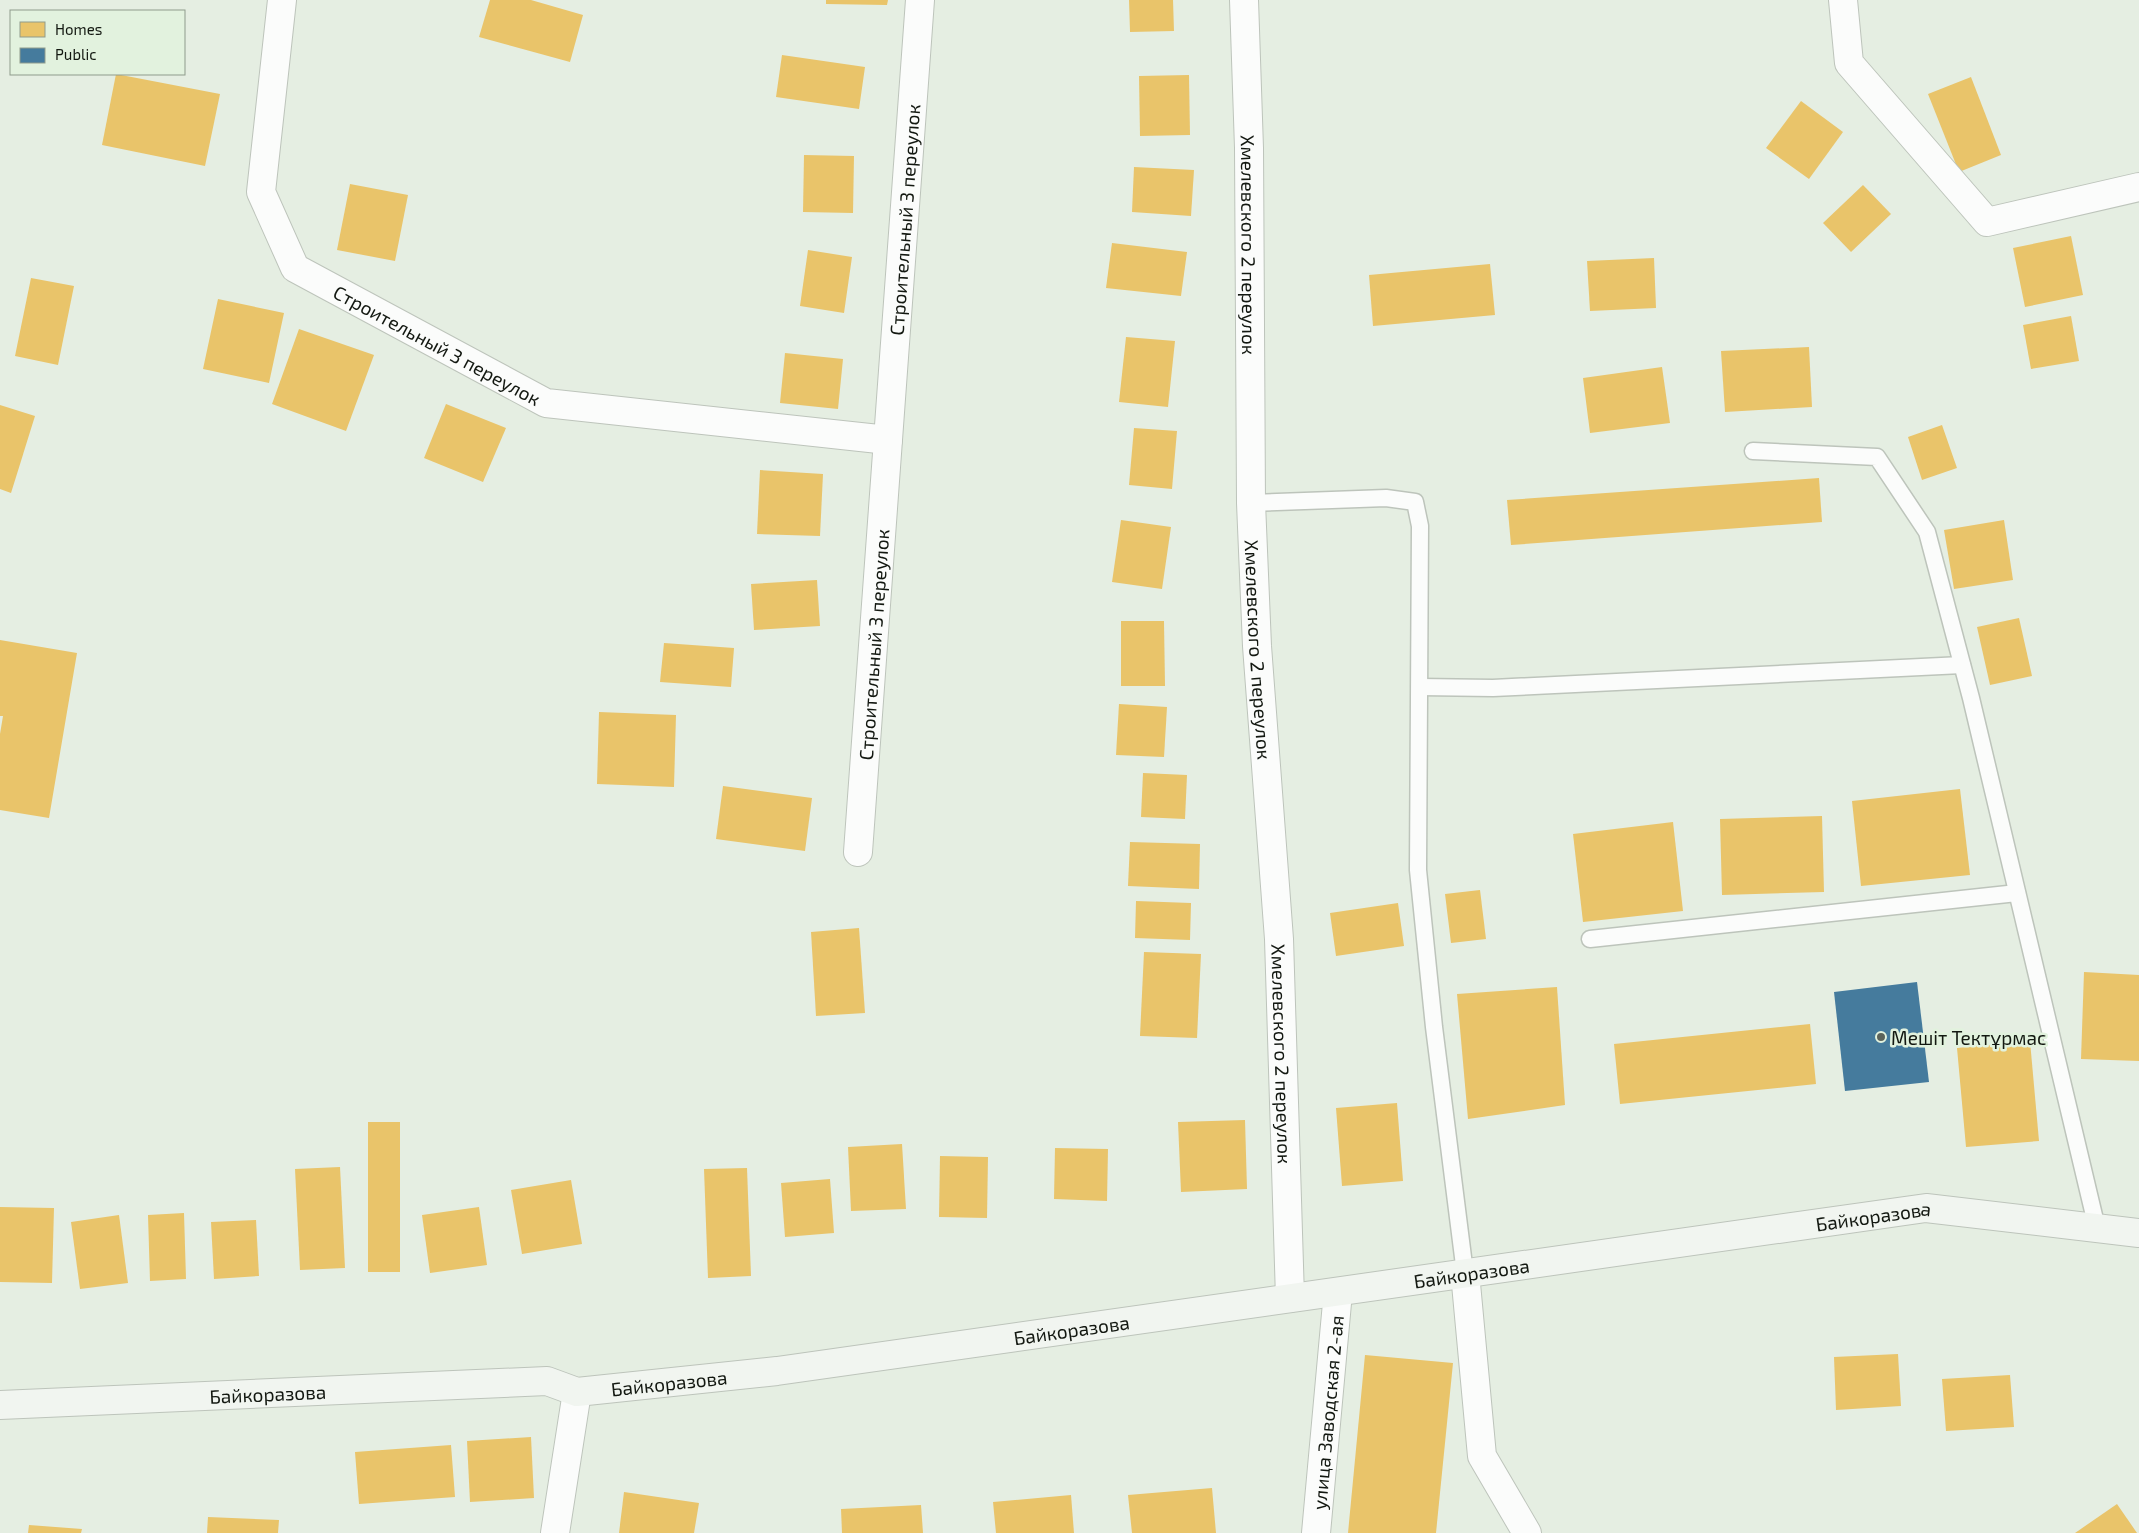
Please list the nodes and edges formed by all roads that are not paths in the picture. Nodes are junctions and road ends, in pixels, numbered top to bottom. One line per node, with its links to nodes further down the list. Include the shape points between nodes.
1 (282, 0): 6 (street, Строительный 3 переулок, via 261,192 295,268 546,403)
2 (920, 0): 6 (street, Строительный 3 переулок)
3 (1244, 0): 8 (street, Хмелевского 2 переулок, via 1249,148)
4 (1843, 0): 5 (street, via 1849,63 1986,222)
5 (2139, 187)
6 (888, 440): 11 (street, Строительный 3 переулок)
7 (1753, 452): 9 (lane, via 1877,457 1927,532)
8 (1251, 503): 10 (lane, via 1386,498 1415,502 1420,526); 18 (street, Хмелевского 2 переулок, via 1257,646 1279,939)
9 (1962, 664): 10 (lane, via 1494,688); 12 (lane)
10 (1420, 687): 16 (lane, via 1418,870)
11 (858, 852)
12 (2017, 893): 13 (lane); 14 (lane)
13 (1590, 939)
14 (2097, 1228): 15 (street, Байкоразова); 16 (street, Байкоразова, via 1926,1208)
15 (2139, 1233)
16 (1465, 1273): 17 (street, Байкоразова); 23 (street, via 1482,1456)
17 (1338, 1292): 18 (street, Байкоразова); 22 (street, улица Заводская 2-ая)
18 (1290, 1298): 19 (street, Байкоразова, via 777,1370)
19 (577, 1392): 20 (street, Байкоразова, via 547,1381); 21 (street)
20 (0, 1405)
21 (555, 1533)
22 (1316, 1533)
23 (1527, 1533)

